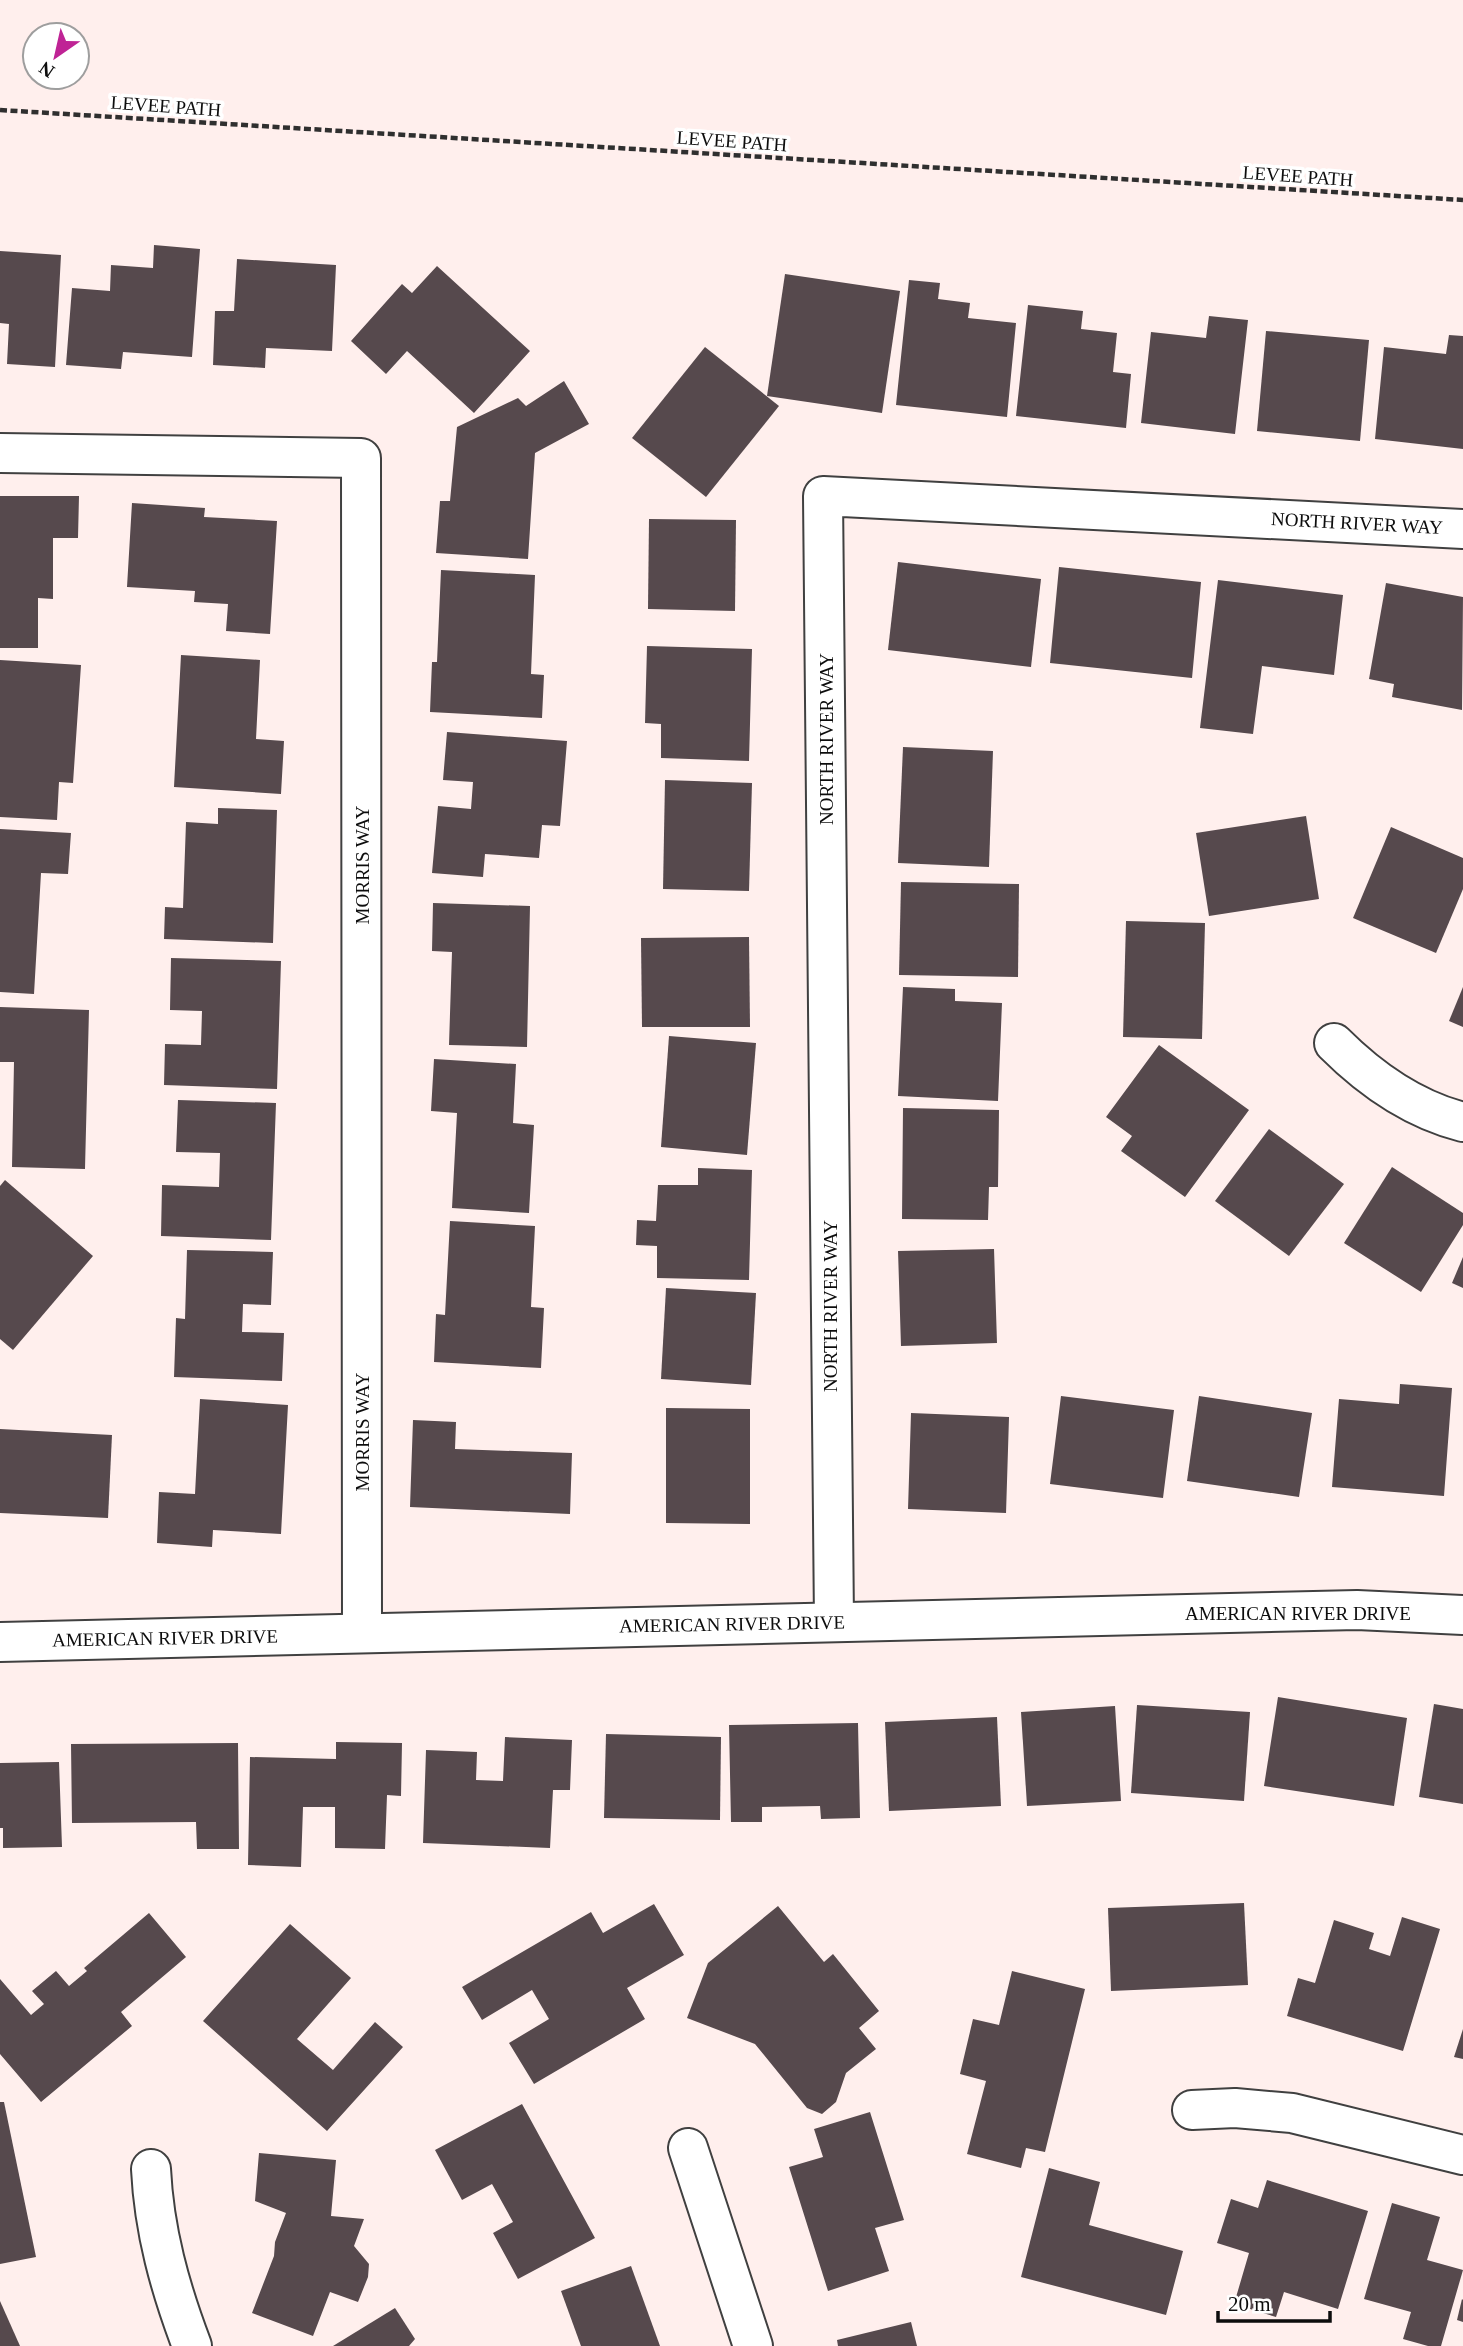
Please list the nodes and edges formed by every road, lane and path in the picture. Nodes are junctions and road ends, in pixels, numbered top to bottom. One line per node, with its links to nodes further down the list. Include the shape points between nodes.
1 (0, 110): 2 (path, LEVEE PATH)
2 (1463, 200)
3 (0, 453): 9 (street, MORRIS WAY, via 361,458)
4 (1463, 529): 8 (street, NORTH RIVER WAY, via 824,496)
5 (1334, 1043): 6 (street, via 1390,1092)
6 (1463, 1122)
7 (1463, 1615): 8 (street, AMERICAN RIVER DRIVE, via 1357,1610)
8 (834, 1622): 9 (street, AMERICAN RIVER DRIVE)
9 (362, 1633): 10 (street, AMERICAN RIVER DRIVE)
10 (0, 1642)
11 (1192, 2109): 13 (street, via 1292,2113)
12 (688, 2148): 16 (street)
13 (1463, 2155)
14 (151, 2169): 15 (street, via 160,2247)
15 (192, 2346)
16 (753, 2346)

